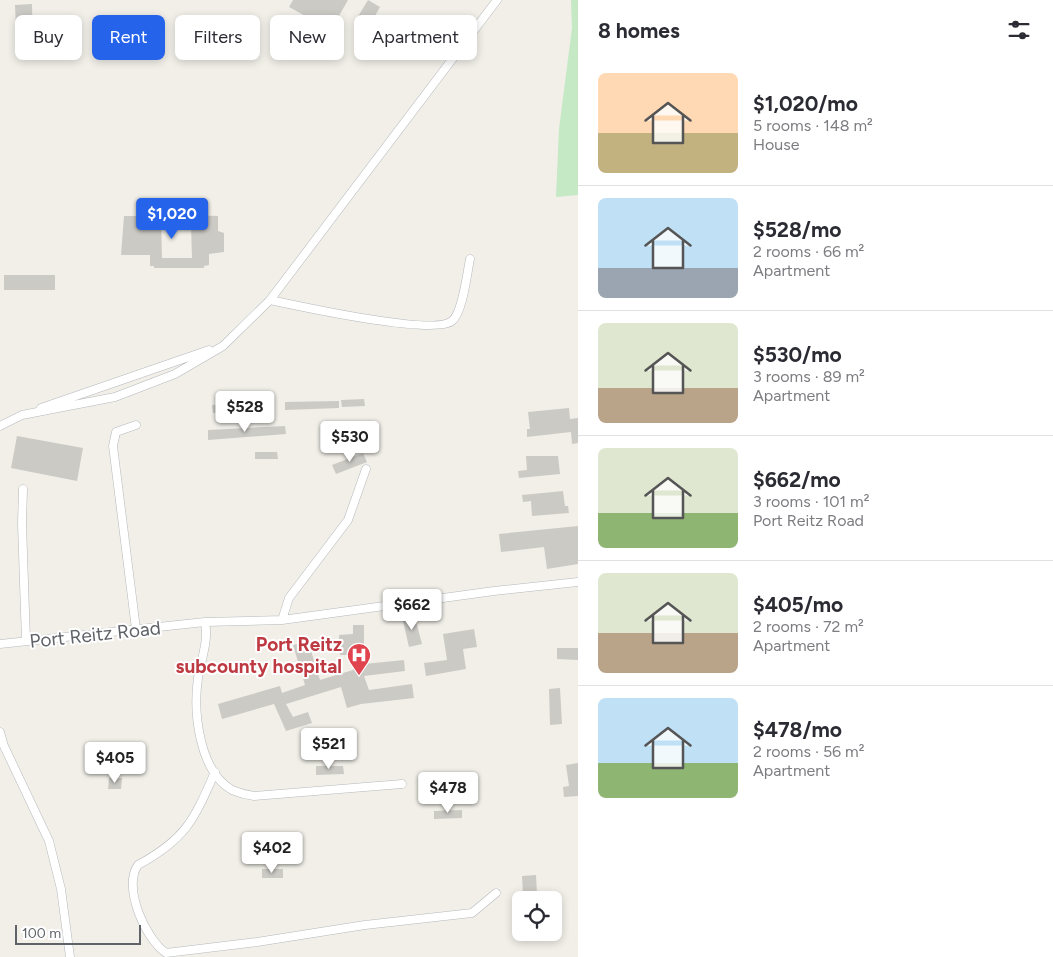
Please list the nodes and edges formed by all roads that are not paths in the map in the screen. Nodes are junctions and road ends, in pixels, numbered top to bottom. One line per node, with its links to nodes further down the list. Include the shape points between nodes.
1 (497, 0): 3 (street)
2 (470, 259): 3 (street, via 457,316 450,323 352,317)
3 (270, 300): 4 (street)
4 (223, 346): 5 (street); 5 (street, via 175,374 114,397)
5 (22, 415): 7 (street)
6 (136, 425): 13 (street, via 116,432 113,446)
7 (0, 426)
8 (366, 469): 11 (street, via 348,520 289,598)
9 (23, 489): 14 (street)
10 (578, 582): 11 (street, Port Reitz Road)
11 (282, 620): 12 (street, Port Reitz Road)
12 (205, 622): 13 (street, Port Reitz Road); 17 (street, via 206,636 198,681 198,725 201,745)
13 (136, 629): 14 (street, Port Reitz Road)
14 (26, 641): 15 (street, Port Reitz Road)
15 (0, 644)
16 (0, 732): 20 (street, via 49,841 61,889)
17 (216, 772): 18 (street, via 231,789 254,796); 19 (street, via 198,811 178,839 134,871 135,898 141,922 158,948 166,953 472,913)
18 (402, 784)
19 (496, 893)
20 (70, 957)

